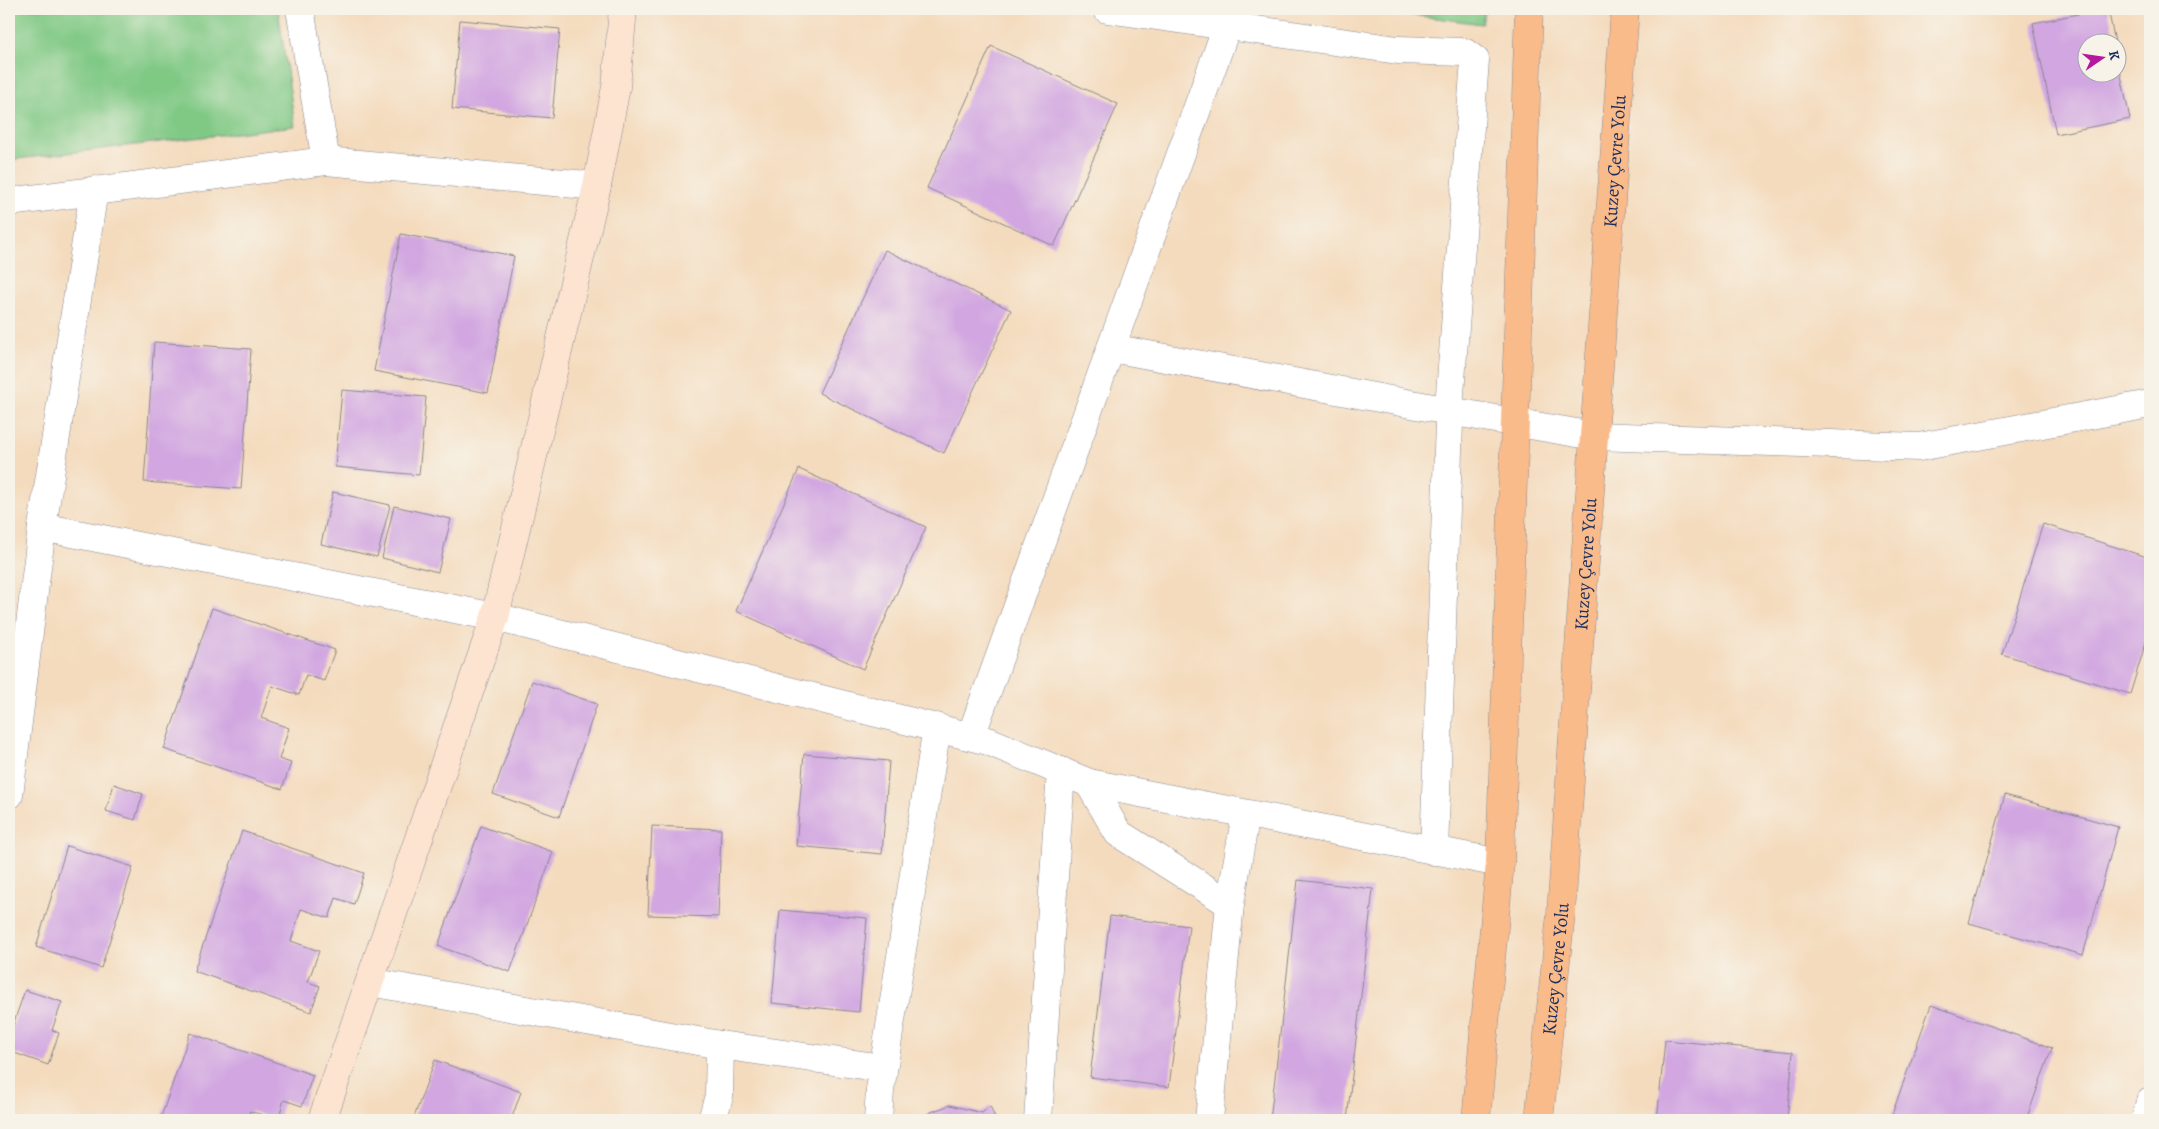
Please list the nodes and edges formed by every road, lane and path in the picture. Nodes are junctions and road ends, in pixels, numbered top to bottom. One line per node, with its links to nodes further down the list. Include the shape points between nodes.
1 (300, 9): 7 (street)
2 (624, 9): 8 (street, via 616,87)
3 (1107, 9): 6 (street)
4 (1529, 9): 14 (main road)
5 (1625, 9): 15 (main road, Kuzey Çevre Yolu)
6 (1227, 26): 11 (street); 13 (street, via 1398,50 1464,52 1475,60)
7 (326, 161): 8 (street); 9 (street)
8 (598, 186): 17 (street)
9 (94, 190): 10 (street); 16 (street)
10 (9, 202)
11 (1111, 348): 13 (street); 19 (street)
12 (2150, 404): 15 (street, via 1919,447)
13 (1449, 411): 14 (street); 24 (street)
14 (1515, 423): 15 (street); 25 (main road)
15 (1594, 436): 37 (main road, Kuzey Çevre Yolu, via 1561,914)
16 (42, 527): 17 (street); 22 (street)
17 (495, 617): 18 (street); 27 (street)
18 (937, 727): 19 (street); 29 (street)
19 (971, 736): 20 (street)
20 (1061, 771): 21 (street); 34 (street)
21 (1089, 783): 23 (street); 26 (street, via 1118,833)
22 (10, 789)
23 (1246, 814): 24 (street); 26 (street)
24 (1434, 851): 25 (street)
25 (1500, 864): 36 (main road)
26 (1230, 904): 35 (street)
27 (370, 982): 28 (street); 31 (street)
28 (720, 1045): 29 (street); 32 (street, via 719,1096)
29 (883, 1068): 33 (street)
30 (2150, 1102): 38 (street)
31 (322, 1120)
32 (712, 1120)
33 (878, 1120)
34 (1038, 1120)
35 (1209, 1120)
36 (1476, 1120)
37 (1538, 1120)
38 (2146, 1120)

